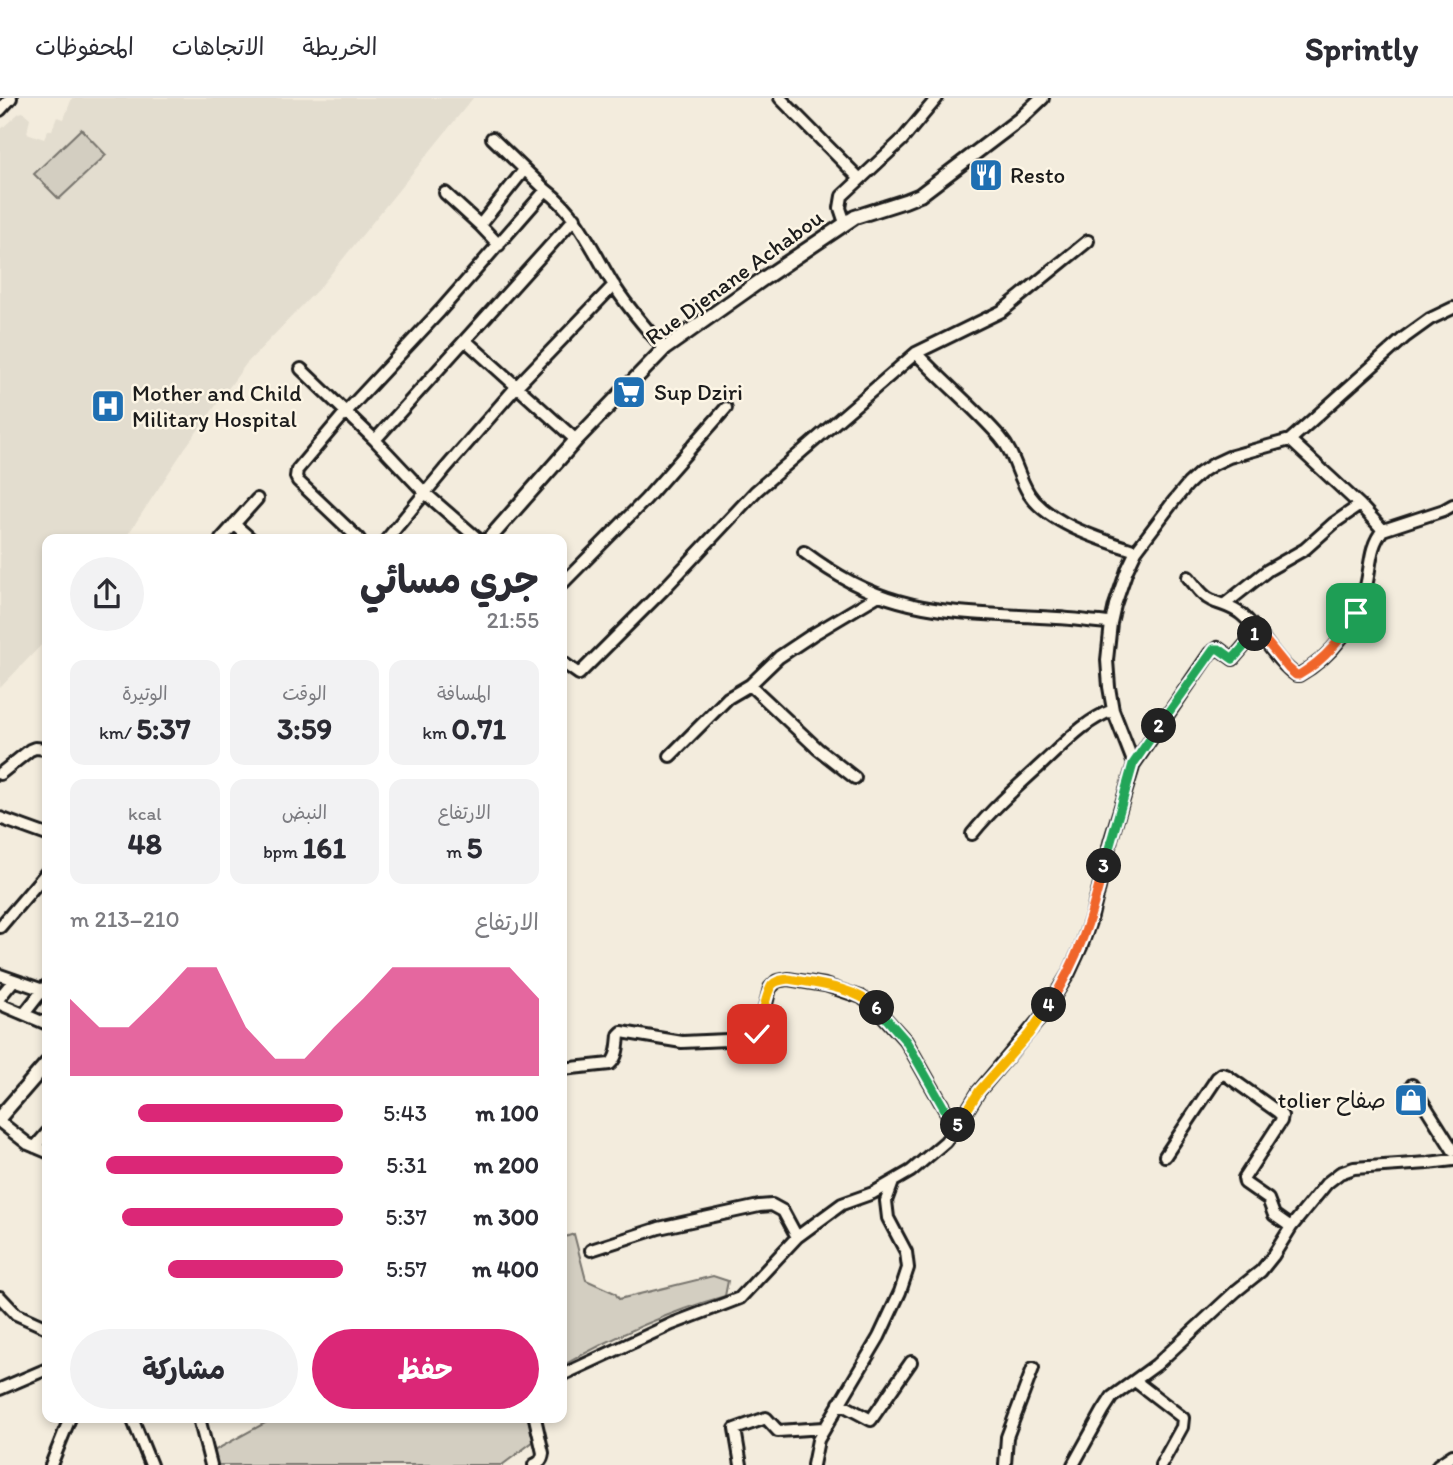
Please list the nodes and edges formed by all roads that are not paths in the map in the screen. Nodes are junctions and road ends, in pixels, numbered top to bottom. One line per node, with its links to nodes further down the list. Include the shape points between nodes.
1 (11, 98): 5 (street)
2 (780, 98): 8 (street)
3 (937, 98): 8 (street, via 902,140)
4 (1042, 98): 12 (main road, Rue Djenane Achabou, via 920,195)
5 (0, 110)
6 (492, 138): 7 (street)
7 (524, 170): 9 (street); 13 (street)
8 (860, 178): 12 (street, via 840,201)
9 (546, 190): 11 (street); 15 (street)
10 (445, 193): 13 (street)
11 (575, 218): 16 (street); 18 (street)
12 (845, 223): 19 (main road, Rue Djenane Achabou)
13 (480, 225): 15 (street)
14 (1088, 241): 20 (street, via 1002,311)
15 (499, 245): 24 (street)
16 (614, 285): 19 (street); 22 (street)
17 (1453, 308): 27 (street, via 1405,337)
18 (465, 340): 22 (street); 25 (street)
19 (664, 349): 26 (main road, Rue Djenane Achabou)
20 (916, 353): 40 (street, via 1009,448 1028,491 1043,509 1083,531); 48 (street, via 756,491 579,674)
21 (301, 369): 24 (street)
22 (517, 386): 26 (street); 28 (street)
23 (726, 408): 43 (street)
24 (345, 413): 25 (street); 36 (street, via 296,477)
25 (375, 440): 28 (street)
26 (576, 440): 39 (main road, Rue Djenane Achabou)
27 (1290, 440): 30 (street); 40 (street, via 1214,464 1180,493)
28 (425, 493): 37 (street); 38 (street)
29 (257, 499): 32 (street)
30 (1360, 505): 33 (street); 45 (street)
31 (1453, 505): 33 (street)
32 (234, 524): 34 (street); 35 (street)
33 (1383, 530): 47 (street, via 1371,553 1356,613 1342,638 1321,660 1296,675)
34 (225, 534)
35 (245, 534)
36 (354, 534)
37 (391, 534)
38 (472, 534)
39 (493, 534)
40 (1136, 551): 46 (street)
41 (804, 552): 44 (street)
42 (1188, 577): 45 (street, via 1207,598)
43 (567, 579)
44 (879, 595): 46 (street, via 947,610); 49 (street, via 779,657)
45 (1225, 604): 47 (street)
46 (1111, 623): 50 (street, via 1107,660)
47 (1258, 631): 53 (street, via 1233,659 1214,649)
48 (567, 666)
49 (750, 685): 52 (street, via 728,698); 55 (street, via 818,750)
50 (1113, 710): 53 (street); 58 (street, via 1078,731)
51 (42, 749): 54 (street, via 30,750)
52 (670, 757)
53 (1133, 764): 74 (street, via 1091,916 1069,973)
54 (0, 774)
55 (855, 778)
56 (0, 818): 57 (street)
57 (42, 833)
58 (972, 834)
59 (42, 878): 60 (street)
60 (0, 926)
61 (0, 975): 62 (street)
62 (13, 981): 63 (street); 65 (street)
63 (42, 986)
64 (42, 991): 67 (street)
65 (0, 997)
66 (0, 1004): 67 (street)
67 (24, 1014): 68 (street)
68 (42, 1022)
69 (567, 1068): 74 (street, via 610,1064 622,1032 682,1042 750,1039 761,1024 770,988 788,979 862,997 877,1008 906,1041)
70 (42, 1069): 72 (main road)
71 (1412, 1085): 78 (street)
72 (0, 1116)
73 (0, 1122): 76 (street)
74 (955, 1130): 81 (street)
75 (42, 1139): 76 (street)
76 (35, 1147): 77 (street)
77 (42, 1150)
78 (1453, 1150)
79 (1165, 1156): 82 (street, via 1217,1078 1226,1075 1282,1116 1244,1178 1268,1199 1274,1215)
80 (1453, 1160): 82 (street, via 1345,1171 1327,1183)
81 (893, 1182): 83 (street, via 842,1204); 93 (street, via 888,1219 906,1252 908,1268 878,1337)
82 (1291, 1227): 91 (street, via 1261,1271)
83 (797, 1237): 84 (street, via 783,1211 772,1205 659,1228); 90 (street, via 740,1298)
84 (592, 1250)
85 (0, 1297): 86 (street, via 16,1314)
86 (42, 1326)
87 (911, 1362): 93 (street, via 872,1420)
88 (1033, 1368): 106 (street, via 1007,1437)
89 (42, 1373): 92 (street)
90 (567, 1373)
91 (1135, 1381): 107 (street, via 1112,1397); 108 (street, via 1182,1418 1182,1427)
92 (0, 1390)
93 (839, 1403): 98 (street)
94 (66, 1423): 100 (street)
95 (134, 1423): 101 (street)
96 (200, 1423): 102 (street)
97 (536, 1423): 103 (street, via 543,1454)
98 (824, 1428): 104 (street, via 778,1431 766,1418 735,1429); 105 (street)
99 (1453, 1455): 109 (street)
100 (51, 1465)
101 (150, 1465)
102 (211, 1465)
103 (534, 1465)
104 (741, 1465)
105 (813, 1465)
106 (1005, 1465)
107 (1073, 1465)
108 (1161, 1465)
109 (1438, 1465)

